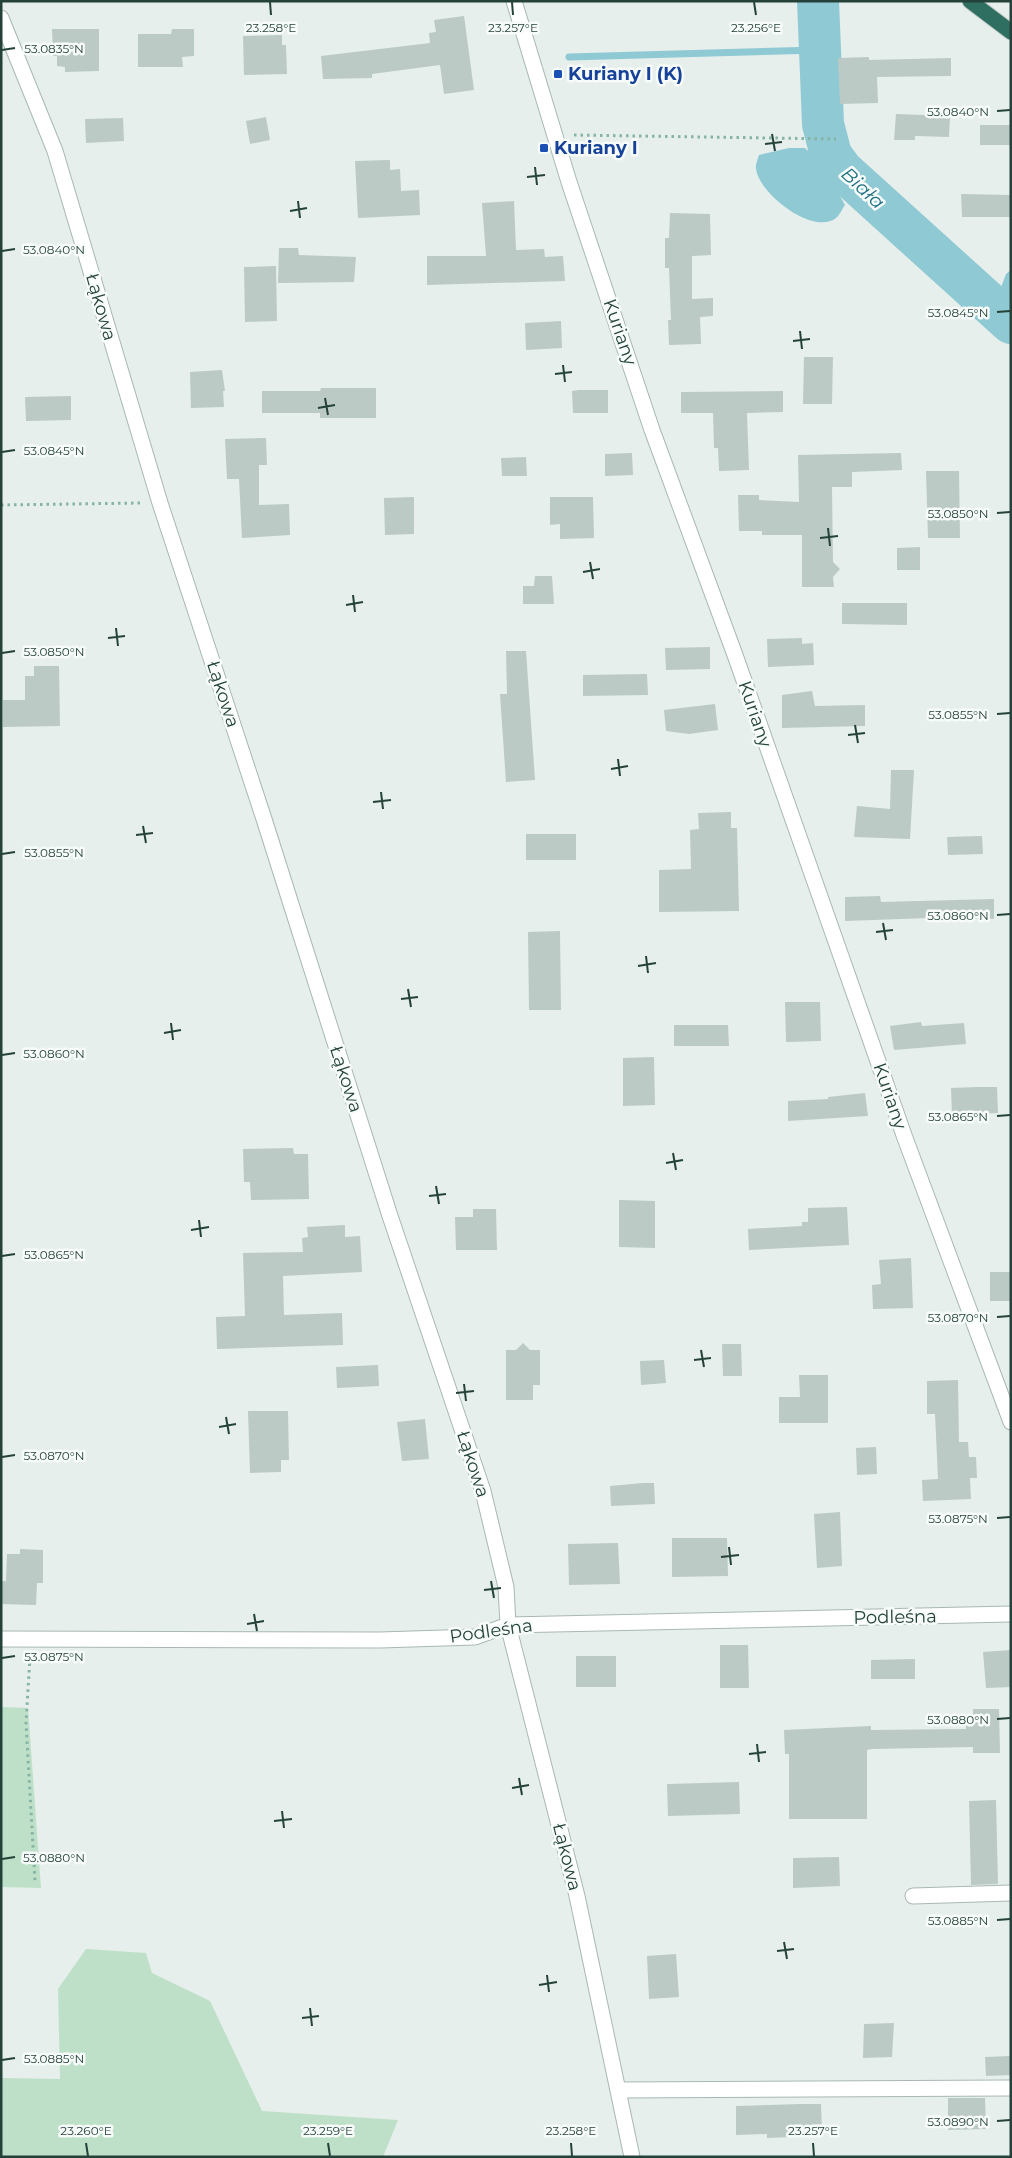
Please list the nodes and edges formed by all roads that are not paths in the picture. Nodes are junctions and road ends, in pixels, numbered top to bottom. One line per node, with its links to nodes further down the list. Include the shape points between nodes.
1 (514, 1): 5 (street, Kuriany, via 652,430 905,1138)
2 (970, 1): 4 (highway)
3 (1, 18): 7 (street, Łąkowa, via 55,151 160,503 390,1216 483,1491 506,1587)
4 (1011, 32)
5 (1011, 1422)
6 (1011, 1614): 7 (street, Podleśna)
7 (508, 1625): 8 (street, Podleśna, via 475,1637 389,1640); 12 (street, Łąkowa, via 577,1896)
8 (1, 1639)
9 (1011, 1894): 10 (street)
10 (913, 1896)
11 (1009, 2088): 12 (street)
12 (618, 2090): 13 (street, Łąkowa)
13 (632, 2157)

